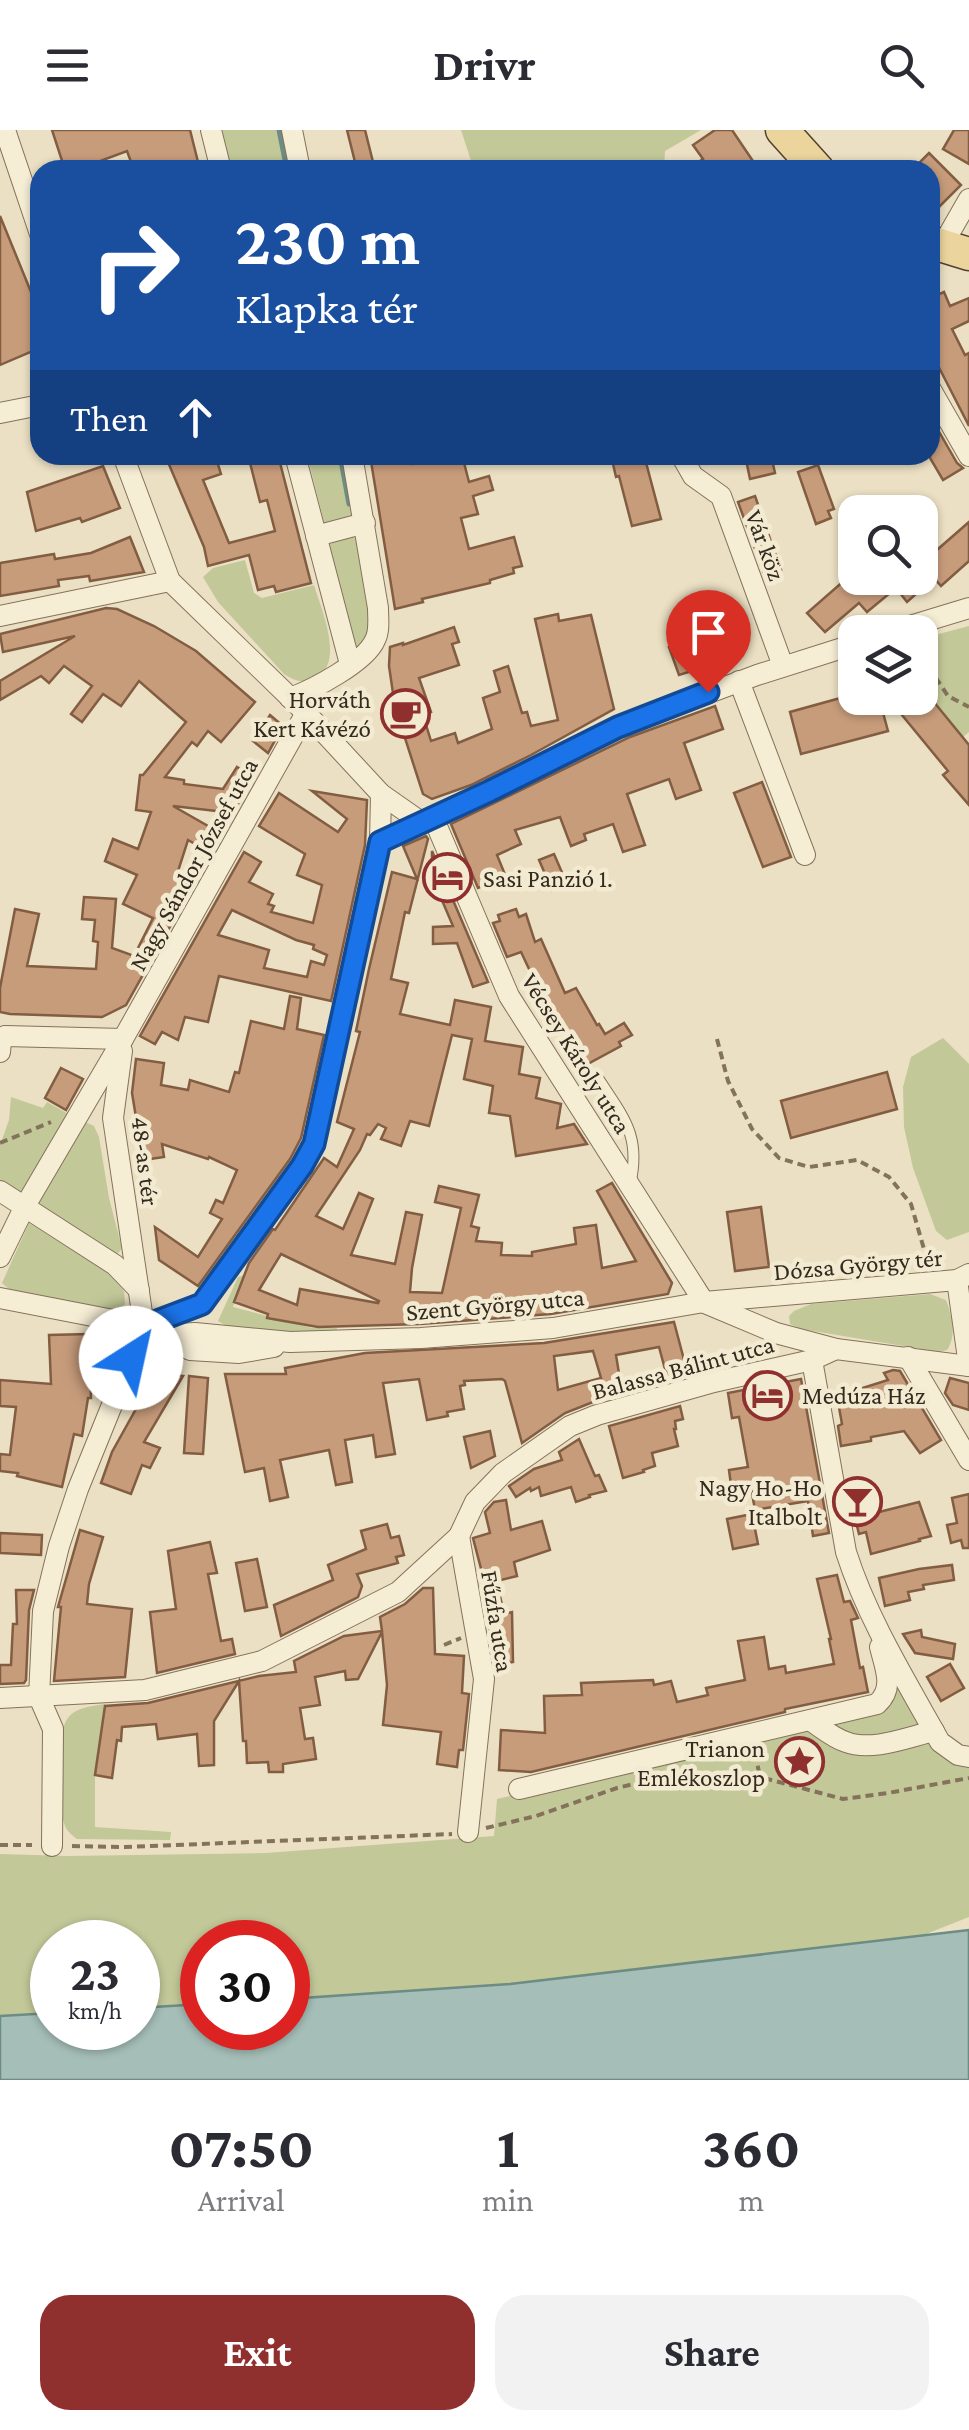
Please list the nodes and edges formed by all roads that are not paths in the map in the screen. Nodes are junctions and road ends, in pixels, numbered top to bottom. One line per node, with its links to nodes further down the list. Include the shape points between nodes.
1 (212, 130): 5 (street)
2 (292, 130): 6 (street)
3 (782, 130): 7 (main road)
4 (4, 131): 9 (street)
5 (219, 160)
6 (298, 160)
7 (809, 160)
8 (969, 198): 10 (street)
9 (30, 205)
10 (947, 247)
11 (30, 407): 13 (street)
12 (940, 407): 14 (street)
13 (0, 413)
14 (969, 456)
15 (127, 465): 21 (street)
16 (298, 465): 20 (street)
17 (354, 465): 19 (street)
18 (687, 465): 27 (street, Vár köz, via 722,496)
19 (365, 524): 20 (street); 26 (street, via 378,628 375,642)
20 (316, 536): 26 (street)
21 (170, 581): 23 (street); 29 (street)
22 (969, 608): 24 (street)
23 (0, 616)
24 (938, 617)
25 (838, 649): 27 (street)
26 (350, 664): 29 (street)
27 (783, 666): 28 (street)
28 (738, 681): 31 (street, via 618,727); 33 (street)
29 (298, 706): 30 (street); 34 (street, Nagy Sándor József utca)
30 (381, 794): 31 (street); 32 (street)
31 (427, 820): 32 (street); 37 (street, Vécsey Károly utca, via 509,996)
32 (380, 842): 45 (street, via 314,1144 202,1304)
33 (805, 855)
34 (124, 1039): 35 (street, via 6,1036); 39 (street); 42 (street, 48-as tér, via 113,1118)
35 (0, 1052)
36 (596, 1075): 37 (lane, via 634,1139)
37 (630, 1186): 44 (street, Vécsey Károly utca)
38 (0, 1191): 39 (street)
39 (25, 1206): 40 (street); 42 (street, via 115,1266)
40 (0, 1256)
41 (963, 1277): 44 (street, Dózsa György tér); 47 (street, Dózsa György tér, via 969,1366)
42 (139, 1290): 45 (street, 48-as tér)
43 (0, 1298): 45 (street)
44 (704, 1302): 45 (street, Szent György utca, via 554,1328 290,1342 238,1353 190,1350); 46 (street, Dózsa György tér)
45 (144, 1326): 52 (street, via 59,1546 44,1611)
46 (836, 1350): 47 (street, Dózsa György tér); 48 (street, Balassa Bálint utca)
47 (908, 1357): 49 (street)
48 (812, 1360): 50 (street, Balassa Bálint utca, via 570,1426 503,1473 475,1502); 51 (street, via 846,1552)
49 (969, 1460)
50 (459, 1536): 52 (street, Balassa Bálint utca, via 398,1592 262,1661 145,1690); 58 (street, Fűzfa utca, via 484,1679)
51 (874, 1621): 54 (street, via 886,1694 864,1709); 55 (street)
52 (39, 1697): 53 (street, Balassa Bálint utca); 59 (street, via 52,1729)
53 (0, 1698)
54 (811, 1721): 55 (street, via 849,1744); 57 (street)
55 (934, 1731): 56 (street, via 948,1749)
56 (969, 1757)
57 (519, 1789)
58 (468, 1832)
59 (52, 1846)

